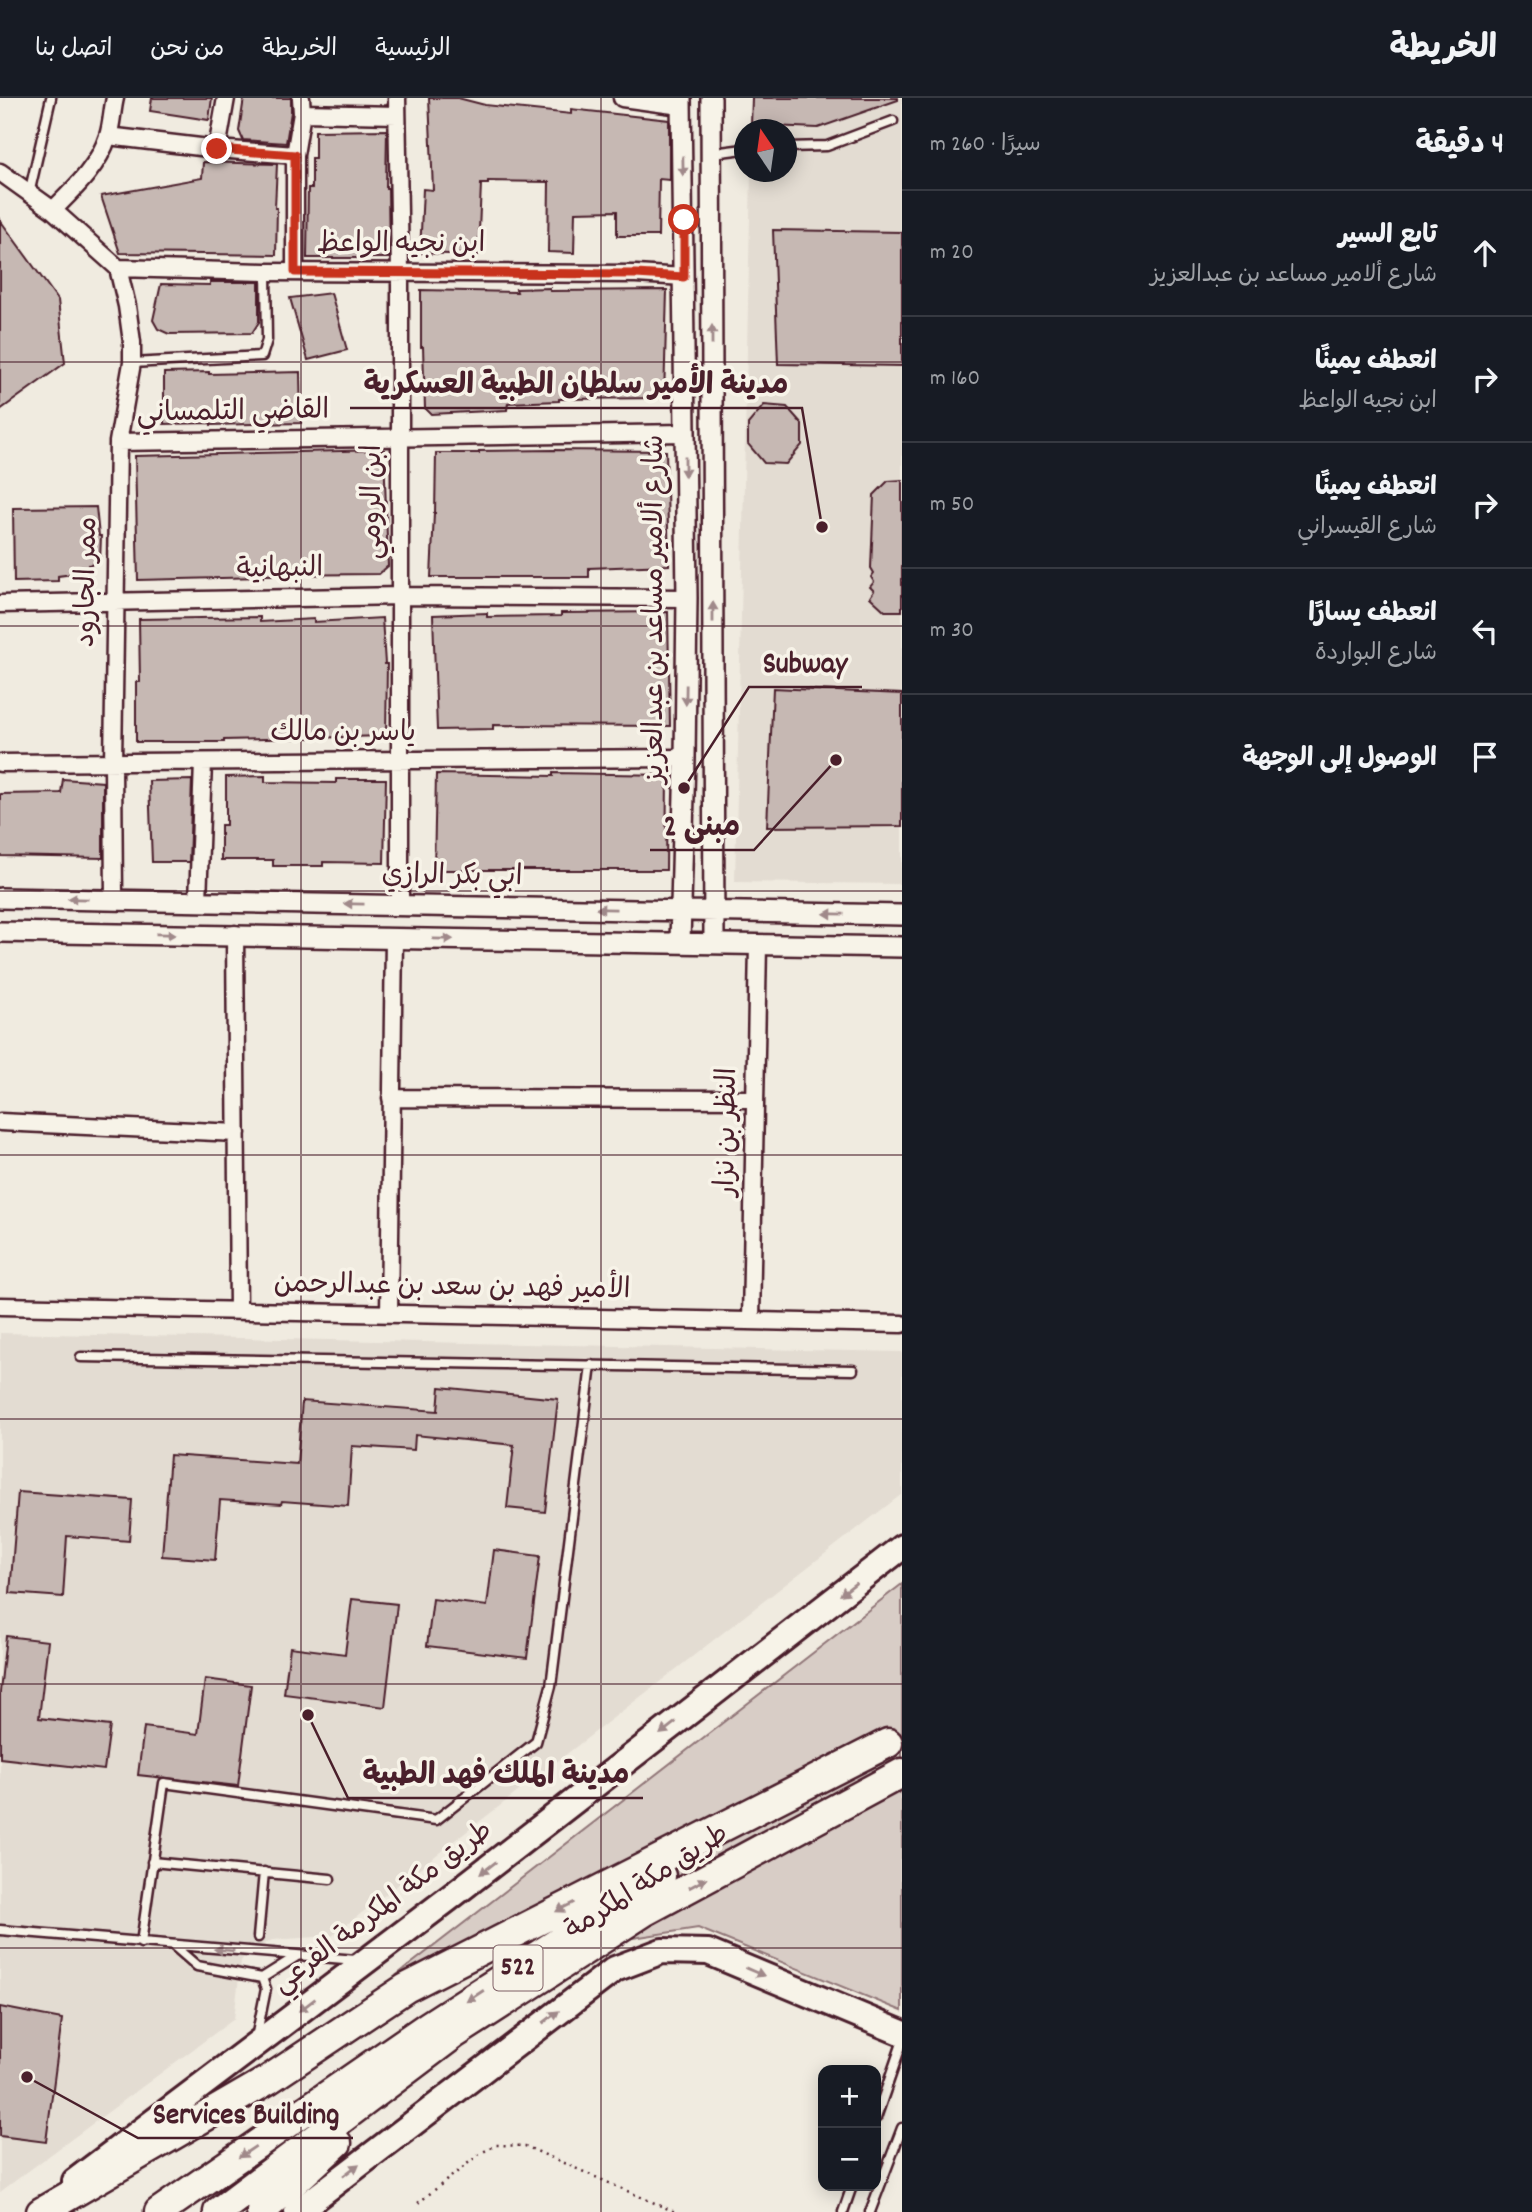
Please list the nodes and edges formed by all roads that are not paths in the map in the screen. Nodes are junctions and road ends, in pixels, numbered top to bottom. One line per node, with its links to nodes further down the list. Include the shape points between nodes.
1 (51, 98): 18 (lane)
2 (115, 98): 11 (street)
3 (226, 98): 13 (street)
4 (397, 98): 9 (street, ابن الرومي)
5 (622, 98): 7 (street)
6 (711, 98): 15 (street, شارع ألامير مساعد بن عبدالعزيز)
7 (681, 102): 21 (street, شارع ألامير مساعد بن عبدالعزيز, one-way to 21)
8 (301, 106): 9 (street); 16 (street)
9 (397, 115): 25 (street, ابن الرومي)
10 (893, 121): 12 (lane, via 827,146)
11 (108, 136): 13 (street); 19 (street, via 88,175)
12 (797, 147)
13 (217, 149): 16 (street)
14 (734, 150): 15 (lane)
15 (710, 153): 20 (street, شارع ألامير مساعد بن عبدالعزيز)
16 (295, 155): 24 (street)
17 (0, 172): 18 (street)
18 (29, 194): 19 (street)
19 (53, 210): 22 (street)
20 (711, 218): 21 (street, via 697,213); 45 (street, شارع ألامير مساعد بن عبدالعزيز, one-way to 20)
21 (684, 220): 26 (street, شارع ألامير مساعد بن عبدالعزيز)
22 (118, 268): 23 (street, ابن نجيه الواعظ); 27 (street, ممر الجارود, via 129,318)
23 (266, 272): 24 (street, ابن نجيه الواعظ); 27 (lane, via 267,340 262,356)
24 (295, 272): 25 (street, ابن نجيه الواعظ)
25 (400, 272): 26 (street, ابن نجيه الواعظ); 29 (street, ابن الرومي)
26 (684, 277): 28 (street, شارع ألامير مساعد بن عبدالعزيز)
27 (132, 363): 30 (street, ممر الجارود)
28 (685, 433): 29 (street, القاضي التلمساني); 32 (street, شارع ألامير مساعد بن عبدالعزيز, one-way to 32)
29 (400, 437): 30 (street, القاضي التلمساني); 31 (street, ابن الرومي)
30 (118, 442): 33 (street, ممر الجارود)
31 (402, 596): 32 (street, النبهانية); 33 (street, النبهانية); 36 (street, ابن الرومي)
32 (687, 598): 35 (street, شارع ألامير مساعد بن عبدالعزيز, one-way to 35)
33 (114, 600): 34 (street, النبهانية); 37 (street, ممر الجارود)
34 (0, 604)
35 (685, 758): 36 (street, ياسر بن مالك); 44 (street, شارع ألامير مساعد بن عبدالعزيز)
36 (400, 761): 38 (street, ياسر بن مالك); 43 (street, ابن الرومي)
37 (113, 762): 38 (street, ياسر بن مالك); 39 (street, ياسر بن مالك); 41 (street, ممر الجارود)
38 (203, 762): 42 (street)
39 (0, 763)
40 (0, 898): 41 (street, ابي بكر الرازي, one-way to 40)
41 (114, 900): 42 (street, ابي بكر الرازي)
42 (198, 901): 43 (street, ابي بكر الرازي, one-way to 42)
43 (400, 905): 44 (street, ابي بكر الرازي, one-way to 43)
44 (680, 910): 45 (street, ابي بكر الرازي); 50 (street, شارع ألامير مساعد بن عبدالعزيز)
45 (715, 911): 46 (street, ابي بكر الرازي, one-way to 45); 51 (street, شارع ألامير مساعد بن عبدالعزيز)
46 (902, 915)
47 (0, 932): 48 (street, one-way to 48)
48 (235, 934): 49 (street); 57 (street)
49 (394, 938): 50 (street, one-way to 50); 54 (street)
50 (680, 942): 51 (street)
51 (714, 943): 52 (street)
52 (758, 944): 53 (street); 55 (street, النظر بن نزار)
53 (902, 947)
54 (391, 1098): 55 (street); 60 (street)
55 (755, 1099): 61 (street, النظر بن نزار)
56 (0, 1122): 57 (street)
57 (237, 1133): 59 (street)
58 (0, 1307): 59 (street, الأمير فهد بن سعد بن عبدالرحمن)
59 (238, 1311): 60 (street, الأمير فهد بن سعد بن عبدالرحمن)
60 (389, 1314): 61 (street, الأمير فهد بن سعد بن عبدالرحمن)
61 (751, 1321): 62 (street, الأمير فهد بن سعد بن عبدالرحمن)
62 (902, 1324)
63 (81, 1357): 64 (lane)
64 (591, 1366): 65 (lane); 71 (lane, via 551,1686 536,1742 436,1820 164,1783)
65 (853, 1370)
66 (902, 1547): 79 (main road, طريق مكة المكرمة الفرعي, one-way to 79)
67 (895, 1739): 89 (highway, one-way to 89, via 406,1989 268,2080); 90 (highway, طريق مكة المكرمة / 522, one-way to 90, via 758,1812 428,2026)
68 (902, 1773): 70 (highway, طريق مكة المكرمة / 522)
69 (902, 1784): 70 (highway)
70 (866, 1791): 82 (highway, طريق مكة المكرمة / 522, one-way to 70, via 644,1912)
71 (152, 1862): 72 (lane); 76 (lane)
72 (264, 1872): 73 (lane); 75 (lane)
73 (330, 1879)
74 (0, 1930): 76 (lane)
75 (258, 1937)
76 (141, 1943): 77 (lane)
77 (174, 1946): 78 (lane, one-way to 77); 80 (lane, via 197,1966)
78 (297, 1956): 79 (lane); 80 (lane)
79 (366, 1961): 84 (main road, طريق مكة المكرمة الفرعي, one-way to 84)
80 (262, 1978): 84 (lane, via 266,1989)
81 (902, 2033): 93 (main road, one-way to 81, via 615,1969 662,1951 708,1952)
82 (453, 2035): 91 (highway, طريق مكة المكرمة / 522); 92 (highway)
83 (902, 2043): 85 (lane)
84 (255, 2045): 88 (main road, طريق مكة المكرمة الفرعي)
85 (881, 2104)
86 (902, 2128): 95 (lane)
87 (850, 2191): 94 (lane)
88 (33, 2212)
89 (41, 2212)
90 (159, 2212)
91 (218, 2212)
92 (261, 2212)
93 (297, 2212)
94 (843, 2212)
95 (870, 2212)

